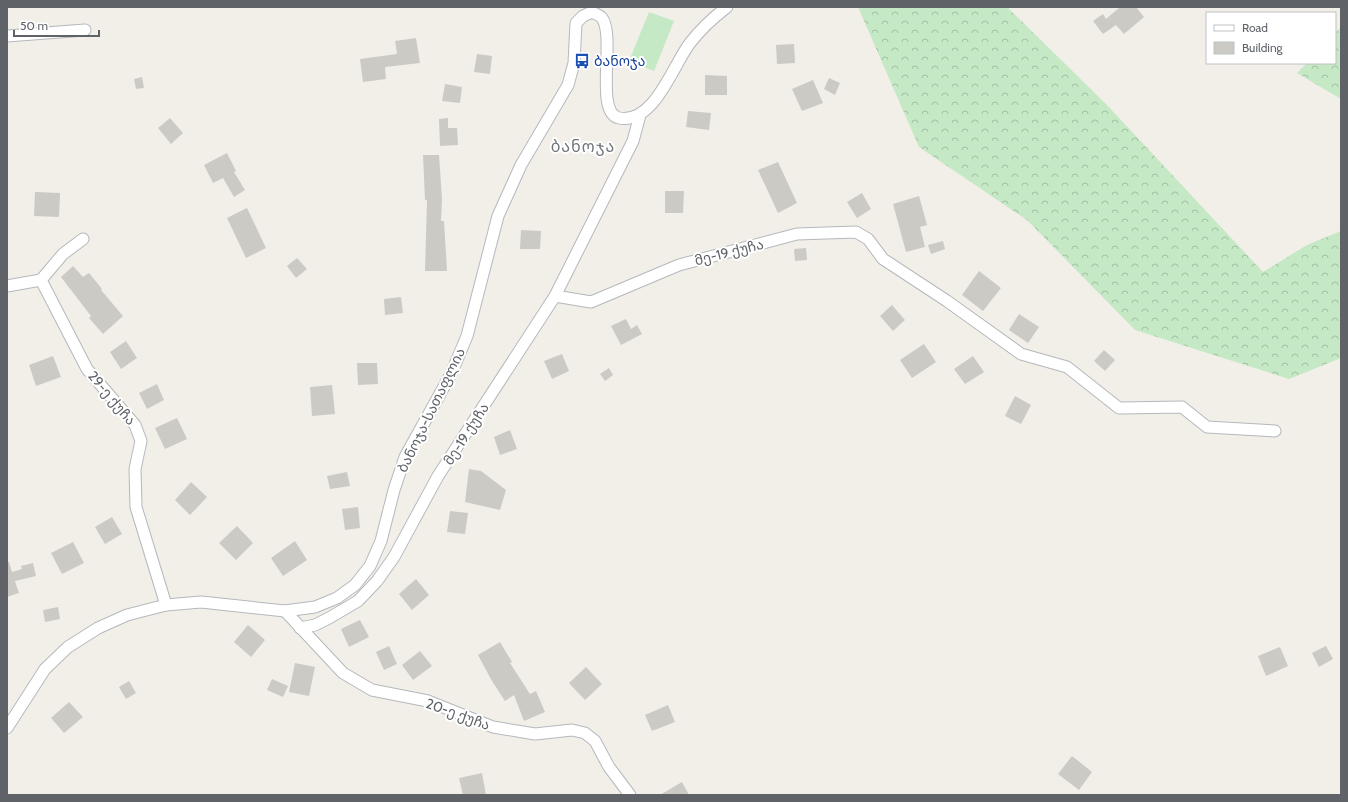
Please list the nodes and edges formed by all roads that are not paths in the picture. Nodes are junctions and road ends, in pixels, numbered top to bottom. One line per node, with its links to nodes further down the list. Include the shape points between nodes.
1 (727, 7): 5 (street, via 690,43 650,107)
2 (583, 11): 5 (street, ბანოჯა-სათაფლია, via 602,17 608,30 606,99 610,111 617,118 628,119); 12 (street, ბანოჯა-სათაფლია, via 576,23 574,63 568,85 521,165 498,216 467,336 451,374 405,457 381,541 370,566 355,585 337,598 315,608)
3 (85, 30): 4 (street)
4 (7, 36)
5 (640, 115): 9 (street, via 633,141)
6 (83, 239): 7 (street, via 63,254)
7 (41, 280): 8 (street); 11 (street, 29-ე ქუჩა, via 87,369 135,425 141,441 135,469 136,507)
8 (7, 286)
9 (555, 296): 10 (street, მე-19 ქუჩა, via 591,302 679,265 797,234 856,232 868,238 883,259 947,300 1021,354 1067,367 1119,408 1182,407 1208,427); 13 (street, მე-19 ქუჩა, via 438,476 394,557 377,581 358,601 314,625)
10 (1275, 431)
11 (166, 604): 12 (street, ბანოჯა-სათაფლია, via 201,602); 14 (street, ბანოჯა-სათაფლია, via 127,615 98,628 68,647 45,669)
12 (285, 611): 13 (street, 20-ე ქუჩა)
13 (300, 628): 15 (street, 20-ე ქუჩა, via 342,673 372,690 428,701 493,727 535,734 572,730 585,733 595,741 609,767)
14 (7, 728)
15 (630, 795)

